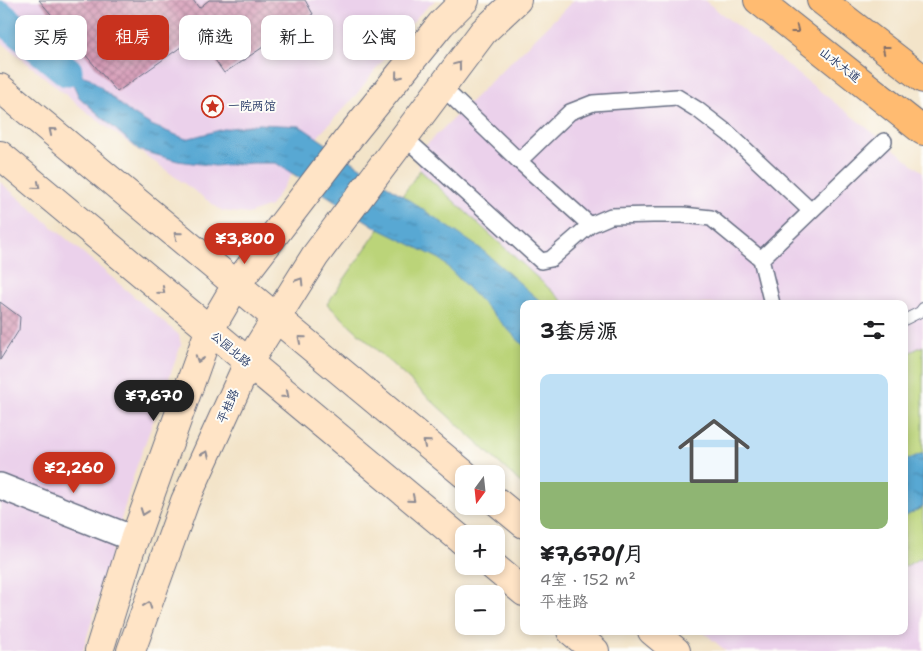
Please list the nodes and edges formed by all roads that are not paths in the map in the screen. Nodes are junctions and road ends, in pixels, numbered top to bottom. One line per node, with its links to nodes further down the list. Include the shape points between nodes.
1 (464, 0): 16 (main road, one-way to 16, via 351,135)
2 (517, 0): 6 (main road, 平桂路, one-way to 2, via 483,32)
3 (758, 0): 8 (main road, 山水大道, one-way to 8)
4 (821, 0): 5 (main road, one-way to 4)
5 (923, 79)
6 (442, 87): 9 (main road, 平桂路); 12 (street)
7 (0, 88): 16 (main road, one-way to 7)
8 (923, 130)
9 (404, 137): 14 (street, via 541,261 551,259); 20 (main road, 平桂路, one-way to 9, via 315,256)
10 (884, 141): 13 (street)
11 (0, 155): 21 (main road, 公园北路, one-way to 21)
12 (519, 161): 13 (street, via 570,112 593,103 677,98 729,134); 14 (street)
13 (811, 211): 15 (street)
14 (590, 225): 15 (street, via 612,216 711,218)
15 (761, 259): 17 (street)
16 (236, 285): 20 (main road); 21 (main road)
17 (771, 300)
18 (923, 308): 19 (lane)
19 (908, 318)
20 (276, 319): 22 (main road, 平桂路); 23 (main road, one-way to 20)
21 (209, 331): 22 (main road, 公园北路); 29 (main road, one-way to 29)
22 (248, 363): 28 (main road, 公园北路, one-way to 28); 35 (main road, 平桂路, one-way to 22, via 185,502)
23 (455, 467)
24 (0, 486): 29 (street)
25 (0, 502): 29 (street)
26 (505, 508): 27 (main road)
27 (520, 521)
28 (455, 535)
29 (131, 547): 34 (main road)
30 (504, 575): 31 (main road)
31 (520, 589)
32 (576, 635): 36 (main road)
33 (657, 635): 37 (main road)
34 (99, 651)
35 (131, 651)
36 (595, 651)
37 (676, 651)

